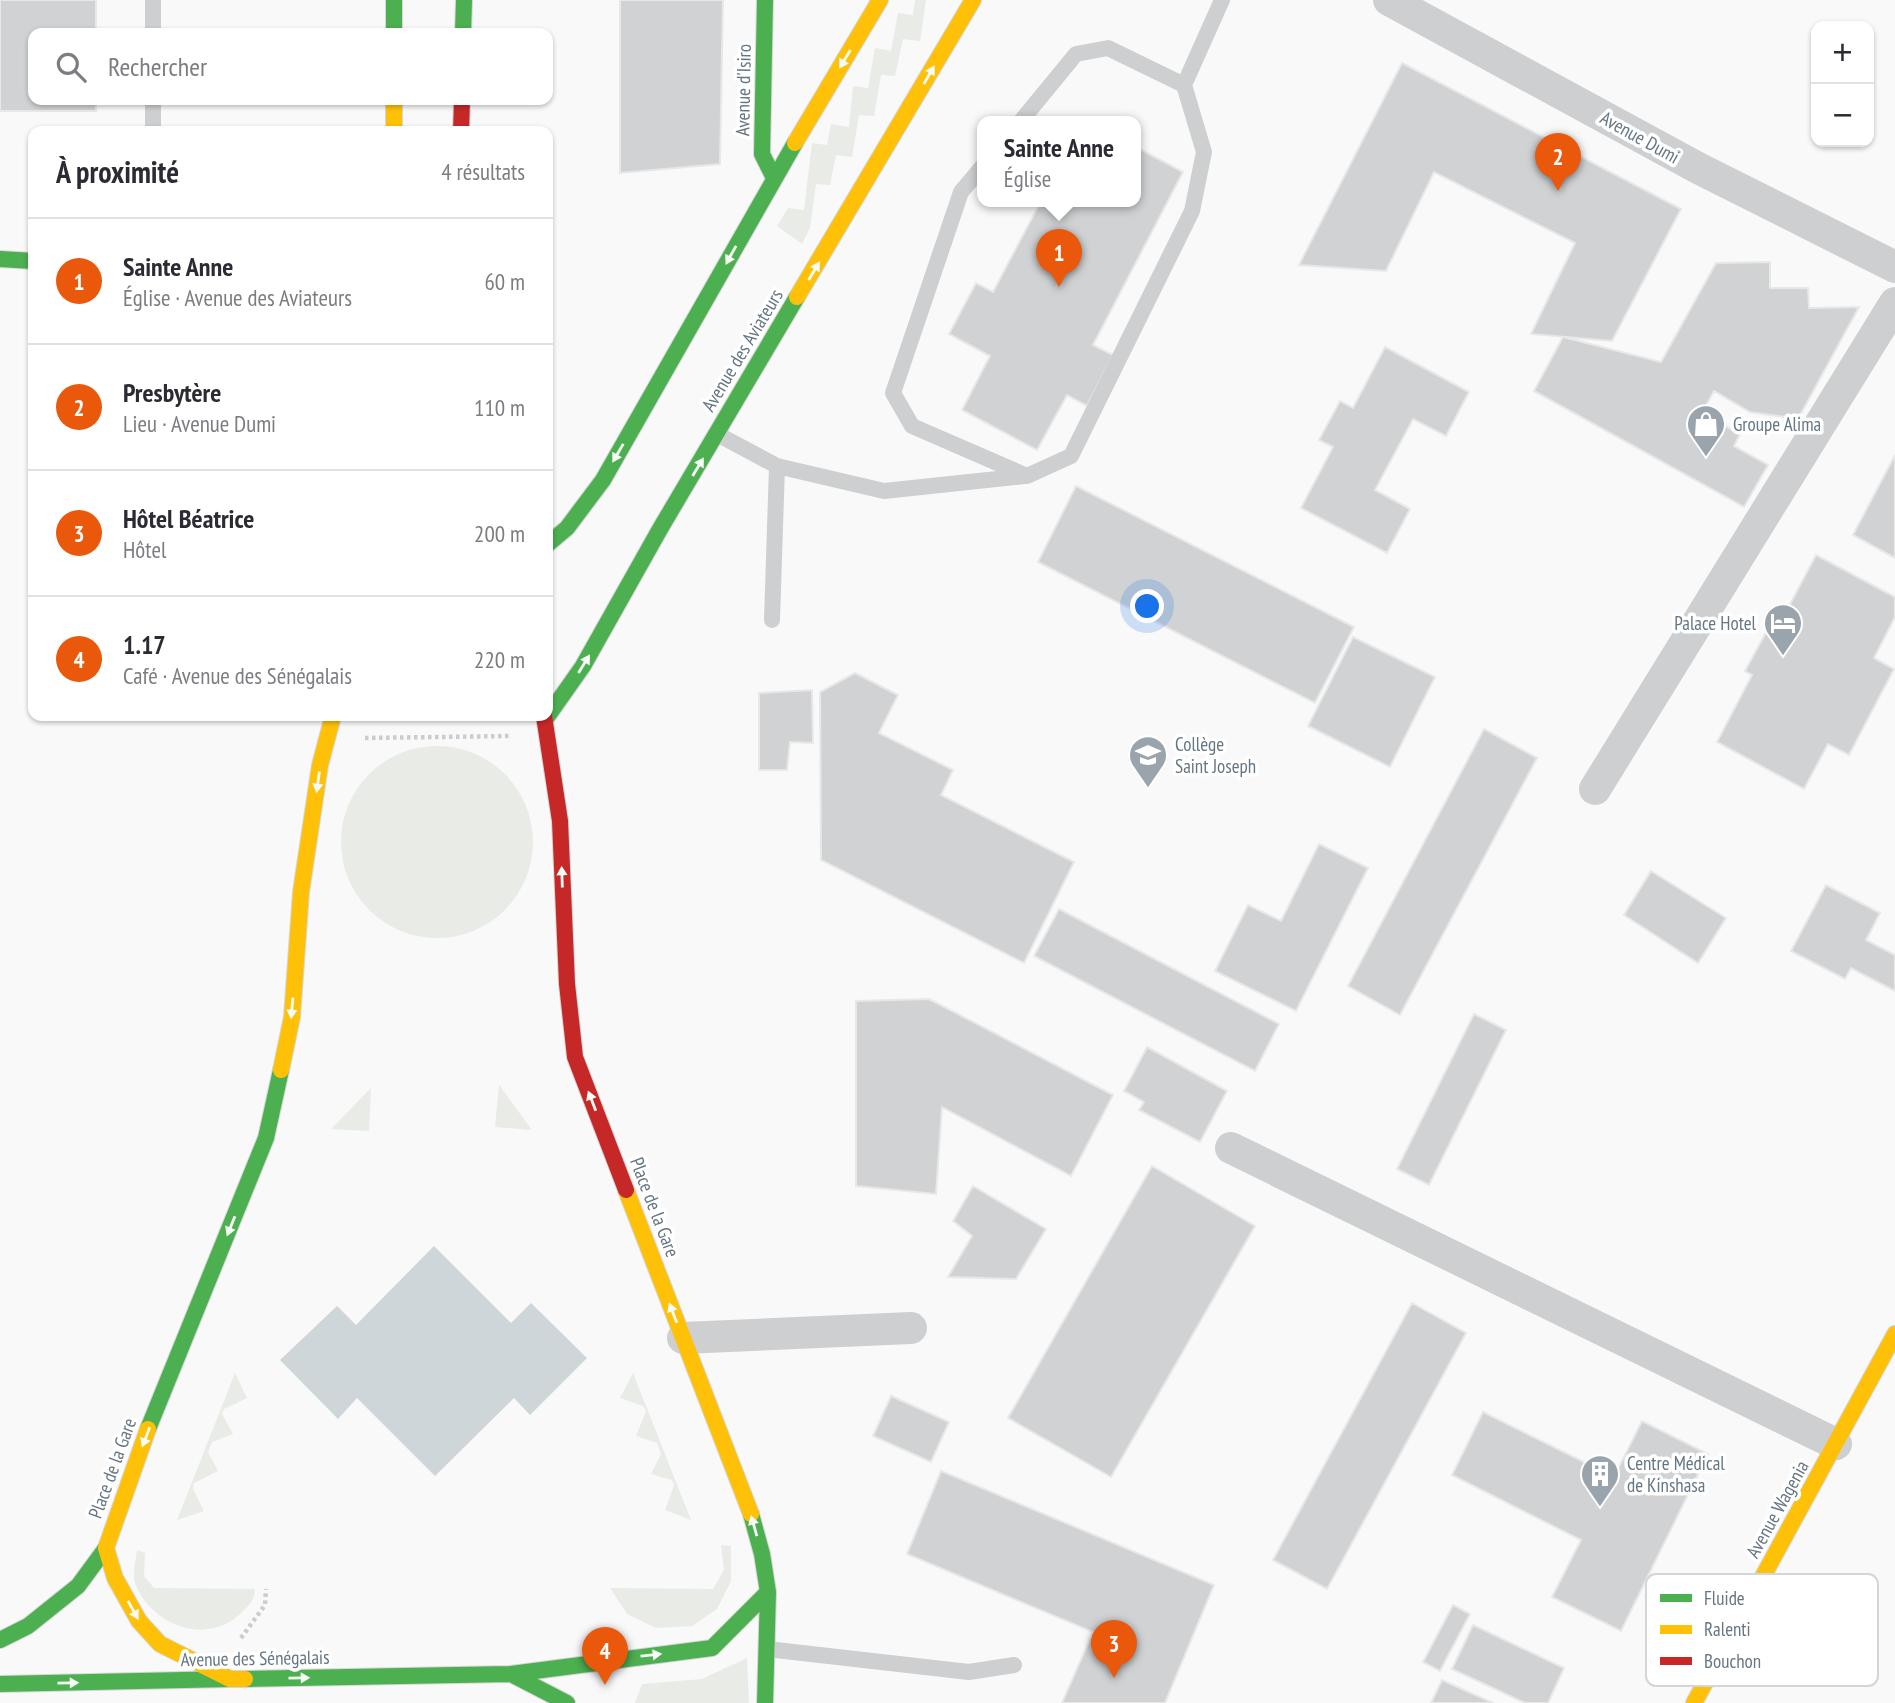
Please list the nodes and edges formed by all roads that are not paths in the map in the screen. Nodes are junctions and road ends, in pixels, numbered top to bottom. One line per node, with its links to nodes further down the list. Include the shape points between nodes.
1 (153, 0): 9 (lane)
2 (394, 0): 10 (main road)
3 (464, 0): 11 (main road)
4 (765, 0): 21 (main road, Avenue d'Isiro, via 762,154)
5 (880, 0): 21 (main road, one-way to 21)
6 (973, 0): 26 (main road, Avenue des Aviateurs, one-way to 6)
7 (1222, 0): 12 (lane)
8 (1389, 0): 24 (street, Avenue Dumi, via 1698,168)
9 (153, 28)
10 (394, 28)
11 (463, 28)
12 (1184, 85): 16 (lane, via 1108,48 1076,54); 28 (lane, via 1204,152 1192,211 1071,456)
13 (153, 105): 17 (lane)
14 (394, 105): 18 (main road)
15 (462, 105): 19 (main road)
16 (1025, 116)
17 (153, 126)
18 (394, 126)
19 (461, 126)
20 (977, 173): 28 (lane, via 961,192 893,393 912,426)
21 (774, 178): 29 (main road, one-way to 29, via 603,480)
22 (0, 259): 23 (main road)
23 (28, 261)
24 (1895, 267)
25 (1895, 303): 34 (street)
26 (717, 435): 27 (lane); 31 (main road, Avenue des Aviateurs, one-way to 26, via 583,666)
27 (777, 466): 28 (lane, via 884,491); 30 (lane)
28 (1027, 476)
29 (553, 540)
30 (772, 620)
31 (553, 706)
32 (332, 721): 40 (main road, Place de la Gare, one-way to 40, via 320,765 301,892 292,1017 266,1138)
33 (544, 721): 38 (main road, Place de la Gare, one-way to 33, via 575,1057 560,821)
34 (1595, 789)
35 (1231, 1148): 39 (street)
36 (911, 1328): 38 (street)
37 (1895, 1334): 39 (main road, Avenue Wagenia)
38 (682, 1338): 42 (main road, Place de la Gare, one-way to 38, via 750,1509)
39 (1836, 1444): 41 (main road, Avenue Wagenia)
40 (106, 1548): 43 (main road, Place de la Gare, via 78,1587 28,1626); 47 (main road, Place de la Gare, one-way to 47, via 115,1577 139,1621 160,1644)
41 (1765, 1574)
42 (768, 1592): 44 (main road, Place de la Gare); 46 (main road, Avenue des Sénégalais, one-way to 42, via 712,1648)
43 (0, 1640)
44 (765, 1648): 45 (lane, via 969,1672); 51 (main road, Place de la Gare)
45 (1014, 1665)
46 (511, 1674): 47 (main road, Avenue des Sénégalais, one-way to 46); 50 (main road, Avenue des Sénégalais)
47 (230, 1679): 48 (main road, Avenue des Sénégalais, one-way to 47)
48 (0, 1684)
49 (1703, 1686): 52 (main road, Avenue Wagenia)
50 (567, 1703)
51 (765, 1703)
52 (1694, 1703)

